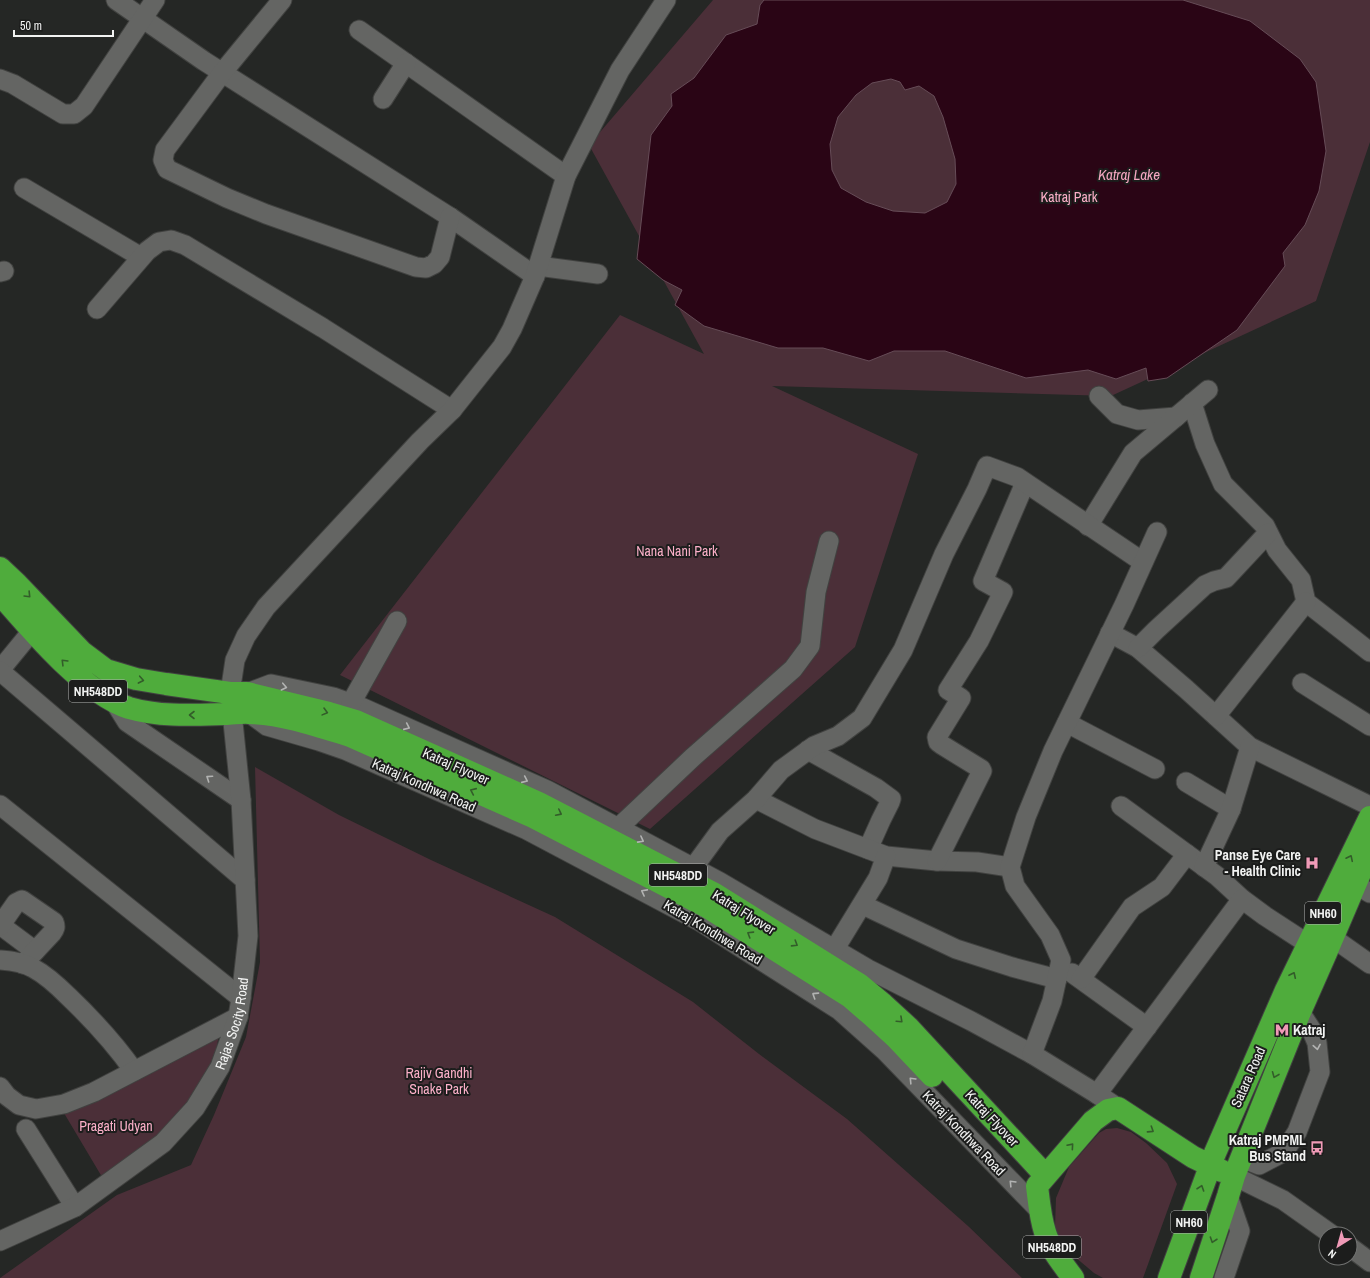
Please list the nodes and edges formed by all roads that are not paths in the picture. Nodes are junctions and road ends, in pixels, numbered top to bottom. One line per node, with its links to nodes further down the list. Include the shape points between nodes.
1 (116, 0): 5 (street)
2 (154, 0): 5 (street)
3 (282, 0): 8 (street)
4 (666, 0): 11 (street, Rajas Socity Road, via 620,70)
5 (142, 19): 8 (street); 9 (street, via 84,106 74,114 63,114)
6 (359, 30): 7 (street)
7 (406, 63): 10 (street); 11 (street)
8 (222, 73): 13 (street); 13 (street, via 165,150 163,160 167,169 266,214 416,267 426,268 440,257)
9 (0, 79)
10 (384, 99)
11 (566, 176): 15 (street, Rajas Socity Road)
12 (24, 188): 14 (street)
13 (450, 217): 15 (street)
14 (141, 258): 17 (street); 21 (street, via 159,242 171,240 186,245)
15 (537, 271): 16 (street); 21 (street, Rajas Socity Road, via 502,347)
16 (598, 274)
17 (97, 309)
18 (1208, 390): 20 (street)
19 (1099, 396): 22 (street, via 1117,414 1138,420)
20 (1192, 403): 22 (street); 26 (street, via 1206,444 1224,484 1265,526)
21 (452, 410): 40 (street, Rajas Socity Road, via 266,607 246,636 235,660)
22 (1176, 417): 24 (street, via 1133,453)
23 (1025, 483): 24 (street); 46 (street, via 1017,477 987,466 944,554 902,650 862,718 838,736); 61 (street, via 983,581 1003,592 979,640 948,690 960,698 936,737 942,745 982,771)
24 (1088, 526): 28 (street)
25 (1156, 532): 28 (street)
26 (1268, 533): 31 (street, via 1276,550 1301,580); 35 (street, via 1226,578 1205,585)
27 (829, 541): 56 (street, via 816,592 810,646 792,668)
28 (1143, 562): 34 (street)
29 (0, 568): 40 (highway, NH548DD, one-way to 40, via 82,652 106,670)
30 (0, 594): 33 (highway, NH548DD)
31 (1306, 602): 36 (street); 42 (street)
32 (397, 621): 41 (street)
33 (32, 631): 37 (street); 39 (highway, NH548DD, one-way to 33, via 71,670)
34 (1110, 633): 35 (street); 43 (street)
35 (1138, 648): 42 (street)
36 (1370, 652)
37 (0, 670): 65 (street)
38 (1302, 683): 44 (street)
39 (114, 701): 40 (highway, NH548DD, one-way to 39, via 167,715 129,708); 50 (street, one-way to 39, via 127,722)
40 (239, 703): 41 (street, one-way to 41, via 272,684); 50 (street, Rajas Socity Road); 89 (highway, Katraj Flyover / NH548DD, via 329,713 356,722 539,803 715,894 858,984 883,1004 908,1027); 91 (street, Katraj Kondhwa Road, one-way to 40, via 885,1051 839,1010 699,921 527,830 345,750 267,726)
41 (351, 703): 56 (street, one-way to 56, via 547,790)
42 (1216, 716): 45 (street)
43 (1067, 723): 47 (street); 62 (street, via 1026,818)
44 (1370, 726)
45 (1250, 747): 53 (street); 54 (street)
46 (808, 750): 49 (street, via 781,770); 58 (street, via 891,799)
47 (1155, 769)
48 (1186, 782): 54 (street)
49 (756, 799): 58 (street, via 816,830); 64 (street, via 720,830)
50 (241, 800): 65 (street, Rajas Socity Road)
51 (0, 805): 77 (street)
52 (1121, 806): 59 (street)
53 (1370, 806)
54 (1231, 810): 63 (street)
55 (1370, 816): 71 (highway, Satara Road / NH60, one-way to 55)
56 (618, 828): 64 (street, one-way to 64)
57 (1370, 848): 66 (highway, NH60)
58 (868, 849): 60 (street)
59 (1187, 854): 63 (street); 76 (street, via 1162,887 1132,907)
60 (886, 856): 61 (street); 68 (street, via 878,878)
61 (937, 861): 62 (street, via 977,862)
62 (1010, 867): 75 (street, via 1015,886 1050,935 1061,960)
63 (1204, 867): 67 (street)
64 (694, 868): 72 (street)
65 (245, 880): 77 (street, Rajas Socity Road, via 248,936)
66 (1362, 888): 71 (highway, NH60)
67 (1242, 899): 71 (street, via 1265,916); 80 (street)
68 (863, 904): 72 (street); 75 (street, via 956,949 1012,967)
69 (0, 926): 73 (street); 73 (street, via 18,901 25,901 54,922 56,926 52,933)
70 (0, 939): 73 (street)
71 (1322, 945): 74 (street); 78 (highway, NH60); 87 (highway, Satara Road / NH60, one-way to 71, via 1277,1011)
72 (834, 950): 81 (street)
73 (17, 959): 82 (street, via 52,982 88,1015 117,1047)
74 (1370, 964)
75 (1058, 971): 76 (street); 81 (street, via 1052,1001)
76 (1081, 980): 80 (street)
77 (241, 998): 79 (street, Rajas Socity Road)
78 (1300, 1012): 88 (highway, Satara Road / NH60, one-way to 88); 88 (street, one-way to 88, via 1317,1043 1320,1072 1296,1132 1284,1152)
79 (238, 1017): 82 (street); 90 (street, Rajas Socity Road, via 220,1067 195,1108 163,1143)
80 (1147, 1027): 84 (street)
81 (1032, 1054): 84 (street)
82 (134, 1071): 83 (street, via 64,1104 36,1108 19,1105)
83 (0, 1087)
84 (1098, 1094): 85 (street)
85 (1118, 1108): 87 (highway, one-way to 87); 89 (highway, one-way to 85, via 1093,1121 1108,1110)
86 (26, 1129): 90 (street)
87 (1209, 1166): 88 (highway); 97 (highway, Satara Road / NH60, one-way to 87)
88 (1234, 1177): 92 (street, via 1283,1200); 98 (highway, Satara Road / NH60, one-way to 98); 99 (street, via 1240,1231)
89 (1041, 1181): 91 (highway, NH548DD)
90 (75, 1207): 93 (street, Rajas Socity Road)
91 (1040, 1211): 96 (highway, NH548DD, via 1045,1234)
92 (1320, 1226)
93 (0, 1241)
94 (1358, 1253): 95 (street)
95 (1370, 1262)
96 (1073, 1278)
97 (1170, 1278)
98 (1201, 1278)
99 (1224, 1278)

